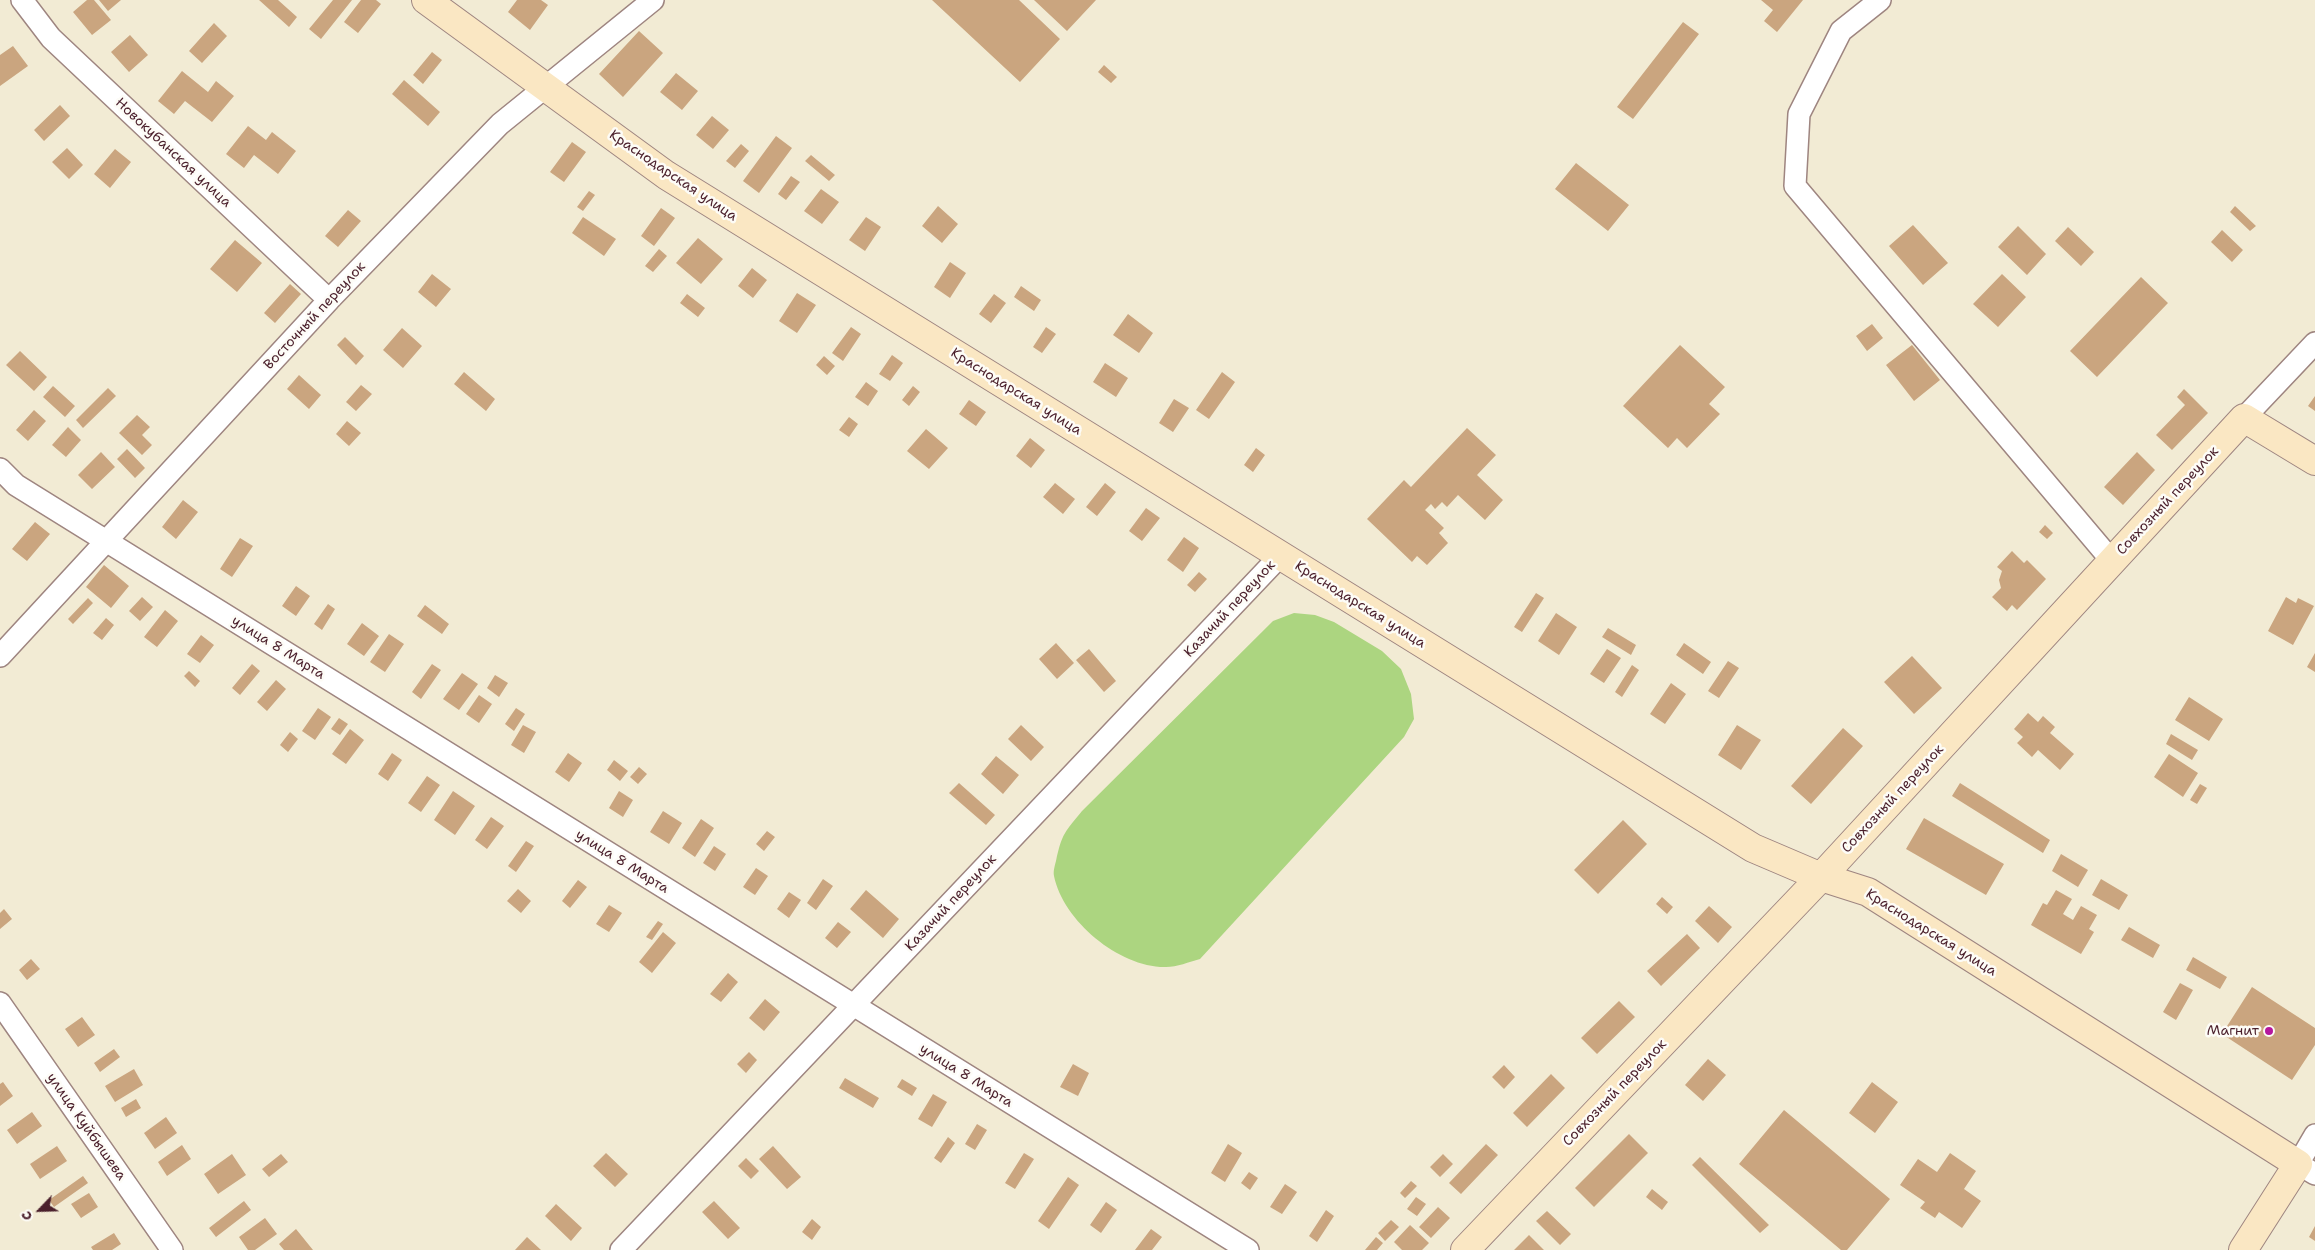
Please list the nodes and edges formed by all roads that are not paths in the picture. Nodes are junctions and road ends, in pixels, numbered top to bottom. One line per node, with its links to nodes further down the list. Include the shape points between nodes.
1 (22, 0): 6 (street, Новокубанская улица, via 50,38)
2 (426, 0): 5 (street, Краснодарская улица)
3 (652, 0): 5 (street, Восточный переулок)
4 (1880, 0): 13 (street, via 1841,31 1799,114 1795,186)
5 (544, 88): 6 (street, Восточный переулок, via 500,124); 12 (street, Краснодарская улица, via 666,175)
6 (329, 300): 11 (street, Восточный переулок)
7 (2315, 343): 8 (street, Совхозный переулок)
8 (2244, 418): 9 (street); 13 (street, Совхозный переулок)
9 (2315, 461)
10 (0, 469): 11 (street, улица 8 Марта, via 16,486)
11 (106, 541): 14 (street, Восточный переулок); 17 (street, улица 8 Марта)
12 (1281, 555): 15 (street, Краснодарская улица, via 1753,848); 17 (street, Казачий переулок)
13 (2112, 561): 15 (street, Совхозный переулок)
14 (0, 656)
15 (1822, 877): 19 (street, Краснодарская улица, via 1868,892); 23 (street, Совхозный переулок)
16 (0, 1003): 20 (street, улица Куйбышева)
17 (854, 1006): 21 (street, Казачий переулок); 22 (street, улица 8 Марта)
18 (2315, 1135): 19 (street)
19 (2307, 1169): 24 (street)
20 (172, 1250)
21 (621, 1250)
22 (1248, 1250)
23 (1465, 1250)
24 (2243, 1250)

